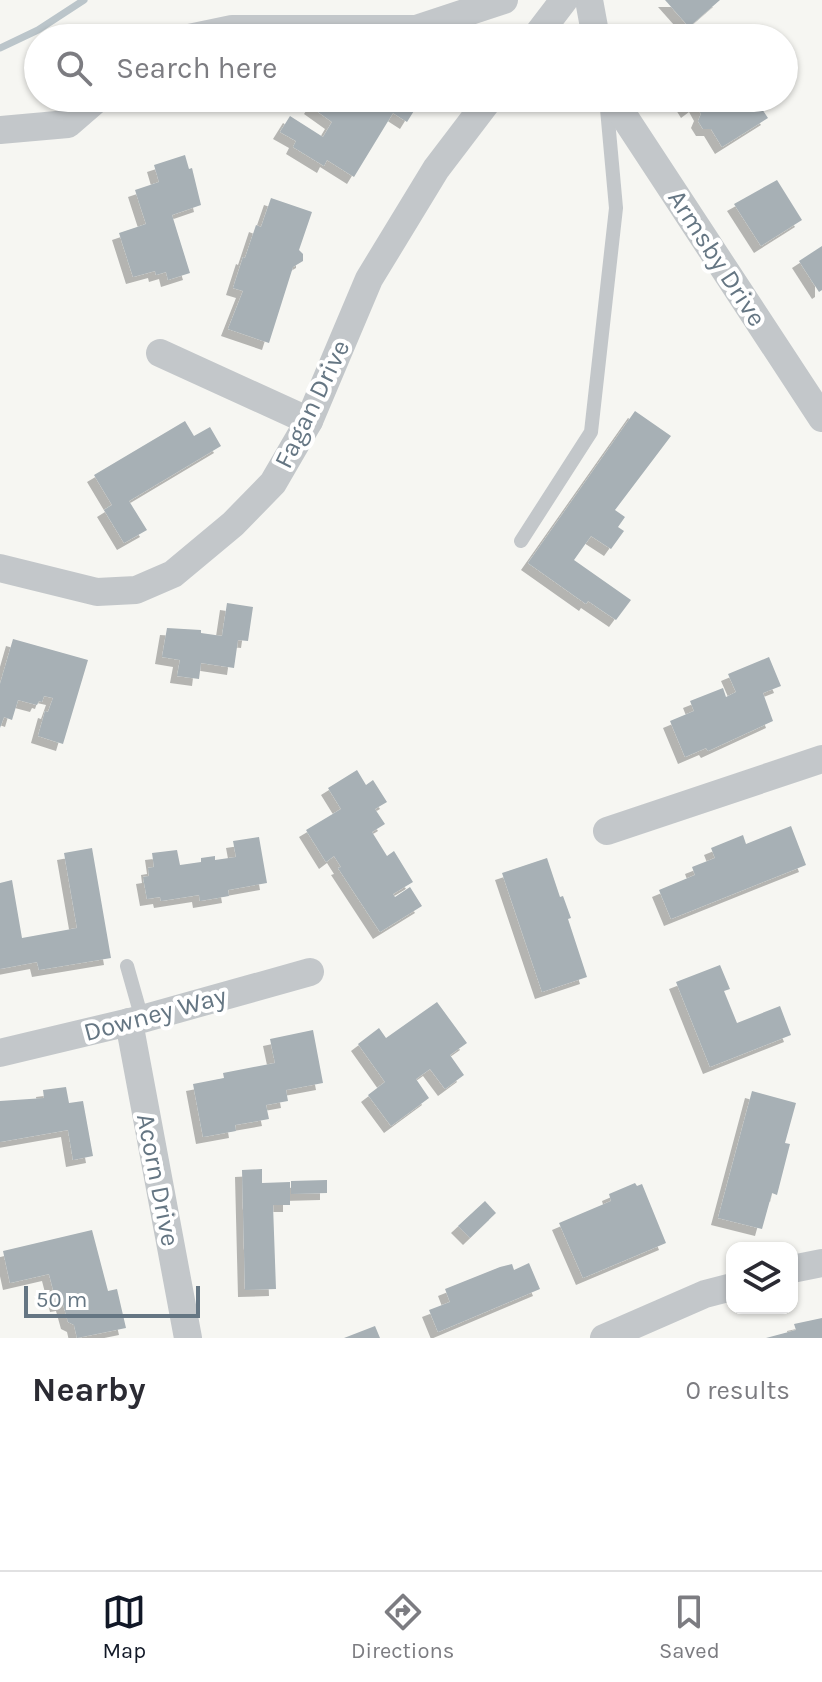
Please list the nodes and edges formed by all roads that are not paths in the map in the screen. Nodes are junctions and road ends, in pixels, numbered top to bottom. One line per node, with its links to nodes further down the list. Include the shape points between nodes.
1 (504, 0): 4 (street)
2 (564, 0): 5 (street)
3 (589, 0): 6 (street)
4 (431, 24)
5 (546, 24)
6 (593, 24)
7 (82, 112): 11 (street, via 68,124)
8 (479, 112): 14 (street, Fagan Drive, via 436,169 369,279)
9 (607, 112): 15 (lane, via 616,208 591,432)
10 (621, 112): 13 (street, Armsby Drive)
11 (0, 130)
12 (160, 353): 14 (street)
13 (822, 418)
14 (309, 421): 16 (street, Fagan Drive, via 273,483 173,574 136,590 97,592)
15 (521, 541)
16 (0, 568)
17 (822, 759): 18 (street)
18 (607, 831)
19 (127, 966): 21 (lane)
20 (310, 972): 21 (street, Downey Way)
21 (136, 1020): 22 (street, Downey Way); 26 (street, Acorn Drive)
22 (0, 1053)
23 (822, 1263): 24 (street)
24 (798, 1268)
25 (726, 1289): 27 (street)
26 (188, 1338)
27 (604, 1338)

